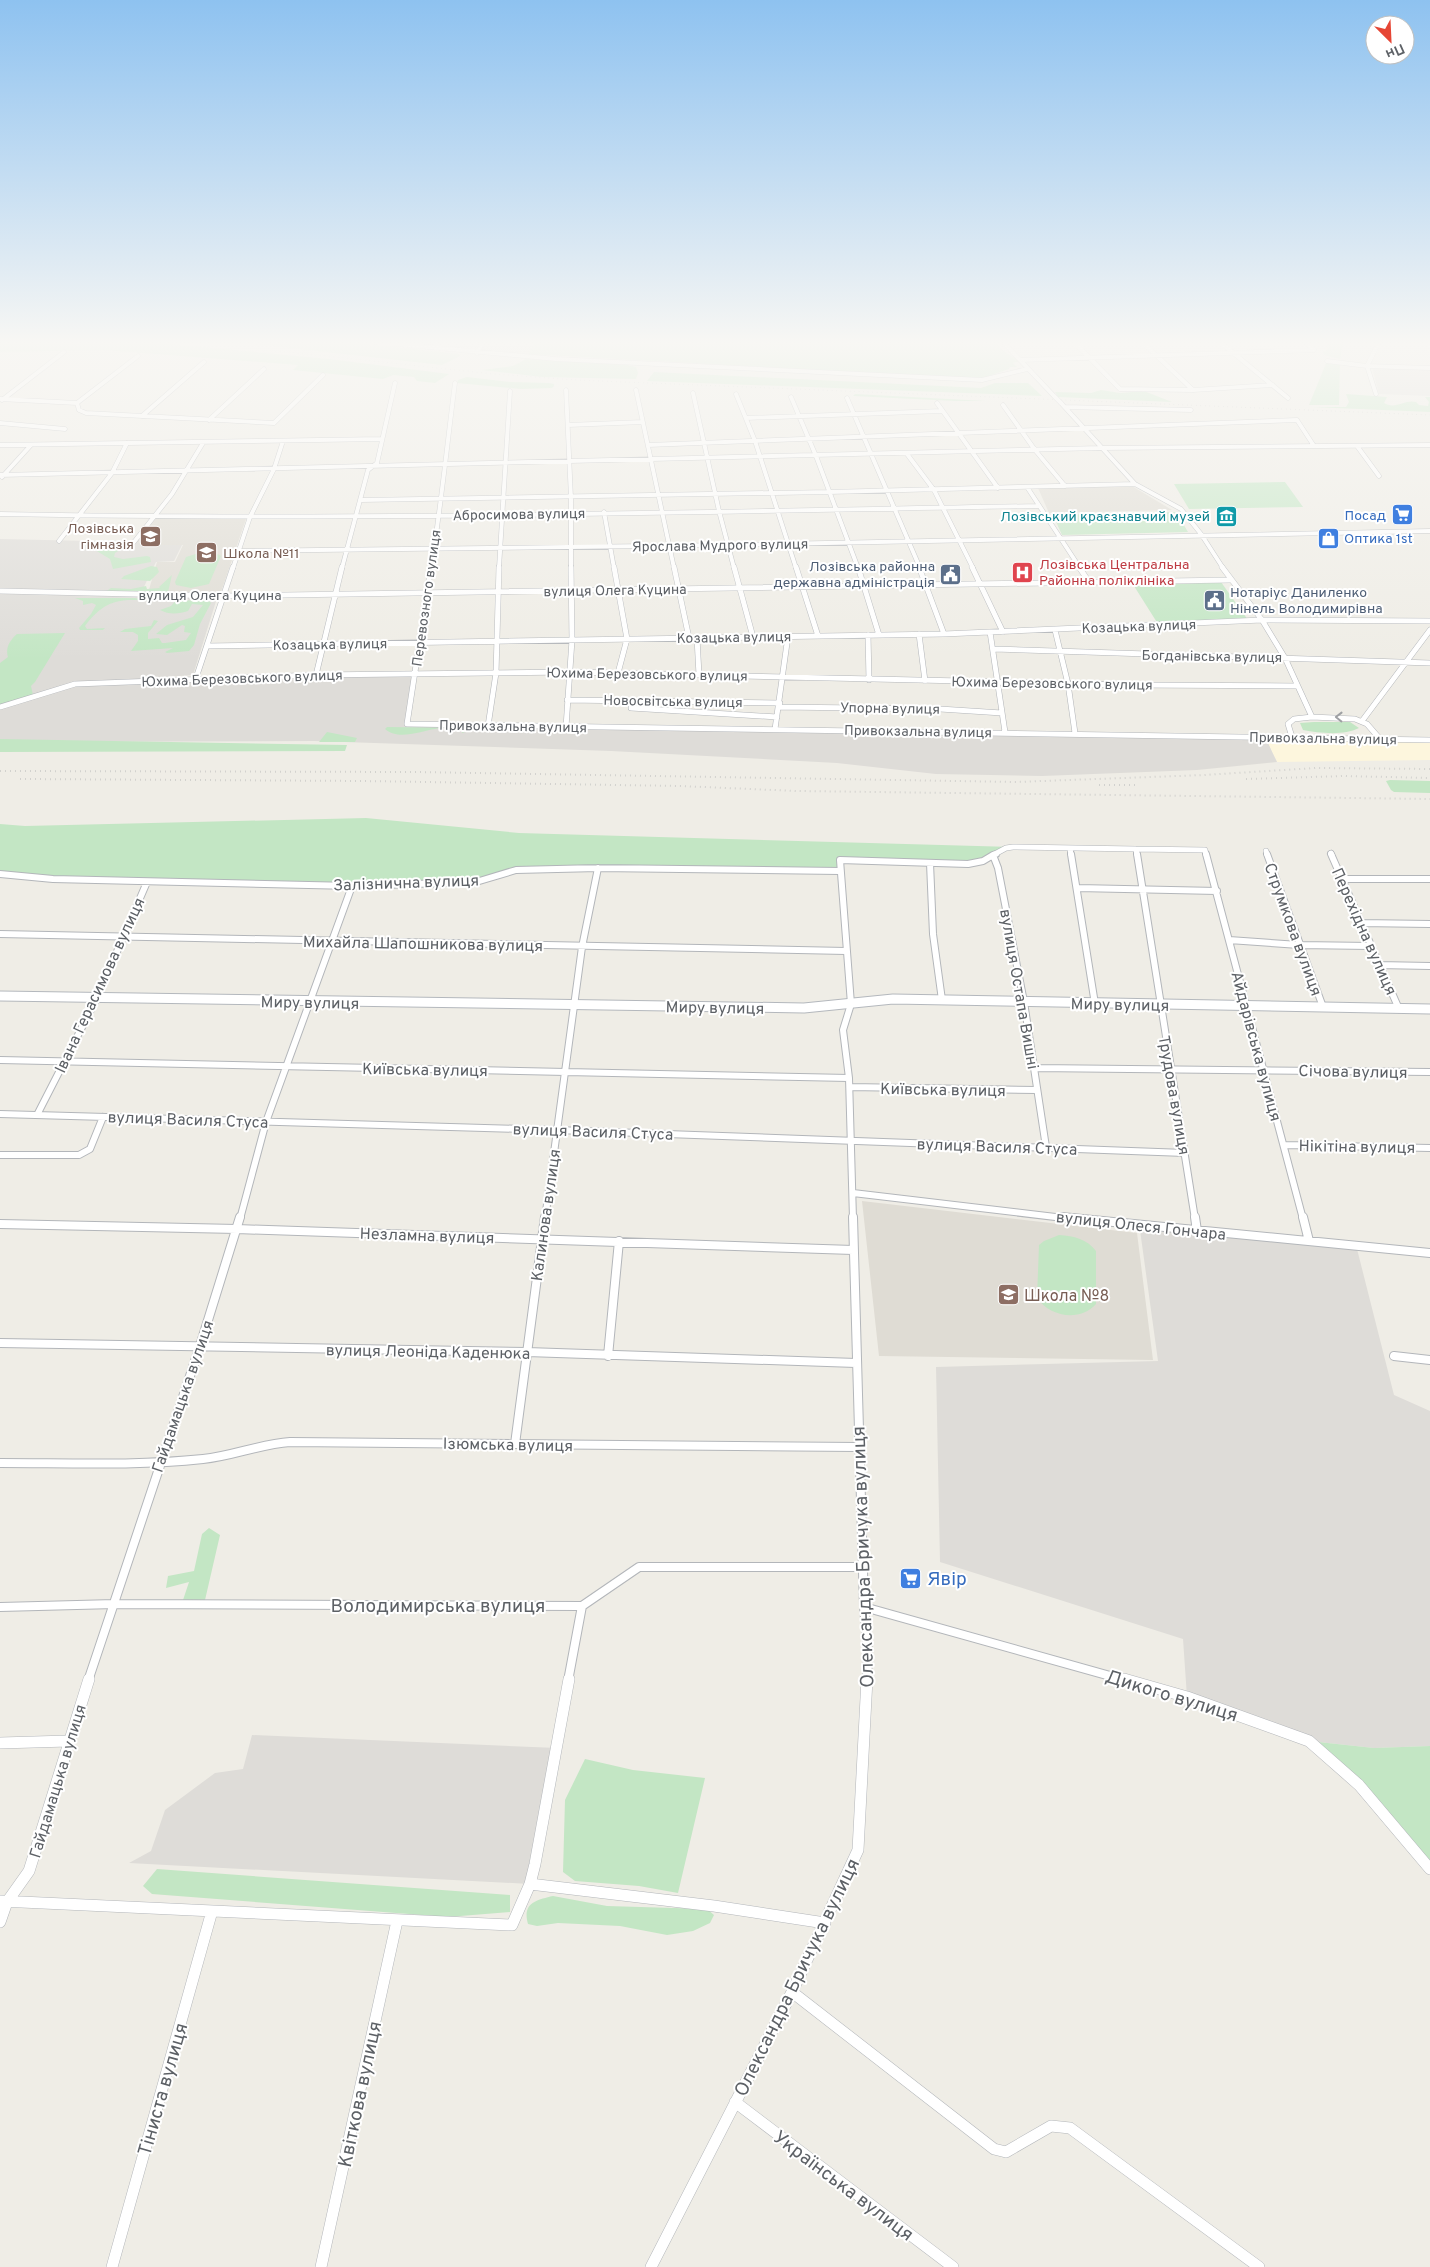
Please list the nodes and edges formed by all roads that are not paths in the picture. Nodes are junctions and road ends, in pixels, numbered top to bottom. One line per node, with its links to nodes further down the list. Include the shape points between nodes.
1 (28, 448): 33 (street)
2 (125, 448): 32 (street)
3 (200, 448): 31 (street)
4 (281, 448): 30 (street)
5 (380, 448): 29 (street)
6 (446, 448): 27 (street, Перевозного вулиця)
7 (507, 448): 28 (street)
8 (569, 448): 26 (street)
9 (648, 448): 25 (street)
10 (706, 448): 24 (street)
11 (757, 448): 23 (street)
12 (812, 448): 22 (street)
13 (868, 448): 21 (street)
14 (969, 448): 19 (street)
15 (1101, 448): 16 (street); 18 (street); 35 (street)
16 (1123, 448)
17 (1358, 448): 34 (street)
18 (1035, 450): 19 (street); 36 (street)
19 (972, 452): 20 (street); 38 (street)
20 (907, 454): 21 (street); 39 (street)
21 (871, 455): 22 (street); 40 (street)
22 (816, 456): 23 (street); 41 (street)
23 (761, 458): 24 (street); 42 (street)
24 (708, 459): 25 (street); 43 (street)
25 (651, 460): 26 (street); 44 (street)
26 (570, 462): 28 (street); 46 (street)
27 (444, 464): 28 (street); 29 (street); 47 (street, Перевозного вулиця)
28 (506, 464): 45 (street)
29 (373, 467): 30 (street); 48 (street, via 368,470)
30 (274, 469): 31 (street); 64 (street)
31 (188, 471): 32 (street); 62 (street)
32 (112, 472): 33 (street); 61 (street)
33 (1, 476)
34 (1379, 476)
35 (1135, 484): 36 (street); 66 (street, via 1181,509)
36 (1065, 486): 37 (street)
37 (1027, 487): 38 (street); 49 (street)
38 (998, 488): 39 (street)
39 (934, 490): 40 (street); 51 (street)
40 (887, 491): 41 (street); 50 (street)
41 (829, 492): 42 (street); 54 (street)
42 (772, 493): 43 (street); 53 (street)
43 (715, 494): 44 (street); 52 (street)
44 (658, 496): 46 (street); 55 (street)
45 (504, 498): 46 (street); 47 (street); 59 (street)
46 (571, 498): 56 (street)
47 (442, 499): 48 (street); 60 (street, Перевозного вулиця)
48 (361, 500): 63 (street)
49 (1038, 506): 51 (street, Абросимова вулиця); 67 (street)
50 (894, 508): 51 (street, Абросимова вулиця); 54 (street, Абросимова вулиця); 70 (street)
51 (944, 508): 68 (street)
52 (719, 510): 53 (street, Абросимова вулиця); 55 (street, Абросимова вулиця); 74 (street)
53 (778, 510): 54 (street, Абросимова вулиця); 73 (street)
54 (834, 510): 72 (street)
55 (661, 511): 57 (street, Абросимова вулиця); 76 (street)
56 (570, 512): 57 (street, Абросимова вулиця); 59 (street, Абросимова вулиця); 77 (street)
57 (604, 512): 75 (street)
58 (0, 514): 61 (street, Абросимова вулиця)
59 (503, 514): 60 (street, Абросимова вулиця); 78 (street)
60 (439, 515): 63 (street, Абросимова вулиця); 79 (street, Перевозного вулиця)
61 (77, 516): 62 (street, Абросимова вулиця); 69 (street)
62 (156, 517): 64 (street, Абросимова вулиця); 71 (street)
63 (355, 517): 64 (street, Абросимова вулиця); 80 (street)
64 (250, 518): 81 (street)
65 (1430, 531): 66 (street, Ярослава Мудрого вулиця)
66 (1201, 534): 67 (street, Ярослава Мудрого вулиця); 82 (street)
67 (1059, 538): 68 (street, Ярослава Мудрого вулиця); 83 (street)
68 (960, 540): 70 (street, Ярослава Мудрого вулиця); 84 (street)
69 (59, 541)
70 (906, 541): 72 (street, Ярослава Мудрого вулиця); 85 (street)
71 (134, 542)
72 (850, 542): 73 (street, Ярослава Мудрого вулиця); 86 (street)
73 (789, 544): 74 (street, Ярослава Мудрого вулиця); 87 (street)
74 (729, 545): 76 (street, Ярослава Мудрого вулиця); 88 (street)
75 (610, 546): 76 (street, Ярослава Мудрого вулиця); 77 (street, Ярослава Мудрого вулиця); 91 (street)
76 (670, 546): 89 (street)
77 (570, 547): 78 (street, Ярослава Мудрого вулиця); 90 (street)
78 (501, 548): 79 (street, Ярослава Мудрого вулиця); 94 (street)
79 (433, 549): 80 (street, Ярослава Мудрого вулиця); 93 (street, Перевозного вулиця)
80 (346, 550): 81 (street, Ярослава Мудрого вулиця); 95 (street)
81 (240, 551): 96 (street)
82 (1230, 580): 83 (street, вулиця Олега Куцина); 97 (street)
83 (1089, 582): 84 (street, вулиця Олега Куцина)
84 (980, 584): 85 (street, вулиця Олега Куцина); 102 (street)
85 (926, 585): 86 (street, вулиця Олега Куцина); 104 (street)
86 (865, 586): 87 (street, вулиця Олега Куцина); 106 (street)
87 (801, 587): 88 (street, вулиця Олега Куцина); 108 (street)
88 (741, 588): 89 (street, вулиця Олега Куцина); 109 (street)
89 (678, 589): 91 (street, вулиця Олега Куцина); 110 (street)
90 (572, 590): 91 (street, вулиця Олега Куцина); 94 (street, вулиця Олега Куцина); 113 (street)
91 (618, 590): 112 (street)
92 (0, 591): 96 (street, вулиця Олега Куцина)
93 (427, 592): 94 (street, вулиця Олега Куцина); 95 (street, вулиця Олега Куцина); 115 (street, Перевозного вулиця)
94 (497, 592): 114 (street)
95 (335, 594): 96 (street, вулиця Олега Куцина); 116 (street)
96 (224, 596): 117 (street)
97 (1262, 620): 98 (street, Козацька вулиця); 99 (street, Козацька вулиця); 120 (street)
98 (1430, 621)
99 (1054, 630): 102 (street, Козацька вулиця); 119 (street)
100 (1430, 630): 121 (street)
101 (990, 632): 102 (street, Козацька вулиця); 104 (street, Козацька вулиця); 118 (street)
102 (1003, 632)
103 (919, 634): 104 (street, Козацька вулиця); 106 (street, Козацька вулиця); 132 (street)
104 (944, 634)
105 (868, 635): 106 (street, Козацька вулиця); 108 (street, Козацька вулиця); 131 (street)
106 (879, 635)
107 (788, 636): 108 (street, Козацька вулиця); 109 (street, Козацька вулиця); 130 (street)
108 (818, 636)
109 (753, 637): 111 (street, Козацька вулиця)
110 (689, 638): 111 (street, Козацька вулиця); 112 (street, Козацька вулиця)
111 (697, 638): 128 (street)
112 (626, 639): 113 (street, Козацька вулиця); 126 (street)
113 (572, 640): 114 (street, Козацька вулиця); 123 (street)
114 (495, 641): 115 (street, Козацька вулиця); 125 (street)
115 (421, 643): 116 (street, Козацька вулиця); 124 (street, Перевозного вулиця)
116 (322, 645): 117 (street, Козацька вулиця); 127 (street)
117 (207, 646): 129 (street)
118 (994, 650): 119 (street, Богданівська вулиця); 133 (street)
119 (1061, 652): 120 (street, Богданівська вулиця); 134 (street)
120 (1285, 658): 121 (street, Богданівська вулиця); 135 (street)
121 (1406, 662): 122 (street, Богданівська вулиця); 143 (street)
122 (1430, 663)
123 (570, 672): 125 (street, Юхима Березовського вулиця); 126 (street, Юхима Березовського вулиця); 136 (street)
124 (416, 673): 125 (street, Юхима Березовського вулиця); 127 (street, Юхима Березовського вулиця); 144 (street, Перевозного вулиця)
125 (496, 673): 145 (street)
126 (618, 673): 128 (street, Юхима Березовського вулиця)
127 (316, 675): 129 (street, Юхима Березовського вулиця)
128 (699, 675): 130 (street, Юхима Березовського вулиця)
129 (196, 678): 138 (street, Юхима Березовського вулиця, via 75,684)
130 (782, 678): 131 (street, Юхима Березовського вулиця); 137 (street)
131 (869, 680): 132 (street, Юхима Березовського вулиця)
132 (925, 681): 133 (street, Юхима Березовського вулиця)
133 (998, 682): 134 (street, Юхима Березовського вулиця); 140 (street)
134 (1068, 684): 135 (street, Юхима Березовського вулиця); 149 (street)
135 (1297, 686): 142 (street)
136 (567, 700): 137 (street, Новосвітська вулиця); 146 (street)
137 (779, 705): 140 (street, Упорна вулиця); 141 (street)
138 (0, 706)
139 (631, 708): 141 (street)
140 (1002, 713): 148 (street)
141 (777, 717): 147 (street)
142 (1312, 717): 143 (street, one-way to 142); 150 (street, via 1290,721 1288,726)
143 (1362, 721): 151 (street)
144 (407, 724): 145 (street, Привокзальна вулиця)
145 (488, 726): 146 (street, Привокзальна вулиця)
146 (566, 727): 147 (street, Привокзальна вулиця)
147 (775, 729): 148 (street, Привокзальна вулиця)
148 (1005, 732): 149 (street, Привокзальна вулиця)
149 (1075, 733): 150 (street, Привокзальна вулиця)
150 (1292, 737): 151 (street, Привокзальна вулиця)
151 (1380, 739): 152 (street, Привокзальна вулиця)
152 (1430, 740)
153 (1070, 848): 154 (street); 157 (street, via 1014,847); 166 (street)
154 (1136, 849): 167 (street, Трудова вулиця); 168 (street, Айдарівська вулиця, via 1205,850)
155 (1266, 851): 175 (street, Струмкова вулиця)
156 (1331, 852): 162 (street, Перехідна вулиця)
157 (993, 855): 158 (street, via 968,864); 185 (street, вулиця Остапа Вишні)
158 (930, 863): 160 (street, Олександра Бричука вулиця, via 840,860); 183 (street, via 932,934)
159 (598, 868): 160 (street, Залізнична вулиця); 165 (street, Залізнична вулиця, via 516,870 476,882); 177 (street, Калинова вулиця)
160 (840, 871): 178 (street, Олександра Бричука вулиця)
161 (0, 874): 164 (street, Залізнична вулиця)
162 (1342, 879): 163 (street); 169 (street, Перехідна вулиця)
163 (1430, 879)
164 (146, 882): 165 (street, Залізнична вулиця); 172 (street, Івана Герасимова вулиця)
165 (352, 886): 174 (street, Гайдамацька вулиця)
166 (1078, 888): 167 (street); 187 (street)
167 (1142, 891): 168 (street); 189 (street, Трудова вулиця)
168 (1216, 891): 173 (street, Айдарівська вулиця)
169 (1360, 923): 170 (street); 176 (street, Перехідна вулиця)
170 (1430, 924)
171 (0, 934): 172 (street, Михайла Шапошникова вулиця)
172 (122, 936): 174 (street, Михайла Шапошникова вулиця); 182 (street, Івана Герасимова вулиця)
173 (1228, 940): 175 (street); 190 (street, Айдарівська вулиця)
174 (332, 941): 177 (street, Михайла Шапошникова вулиця); 184 (street, Гайдамацька вулиця)
175 (1299, 945): 176 (street); 191 (street, Струмкова вулиця)
176 (1370, 946): 179 (street, Перехідна вулиця)
177 (582, 947): 178 (street, Михайла Шапошникова вулиця); 188 (street, Калинова вулиця)
178 (846, 950): 186 (street, Олександра Бричука вулиця)
179 (1378, 965): 180 (street); 192 (street, Перехідна вулиця)
180 (1430, 966)
181 (0, 996): 182 (main road, Миру вулиця)
182 (97, 998): 184 (main road, Миру вулиця); 195 (street, Івана Герасимова вулиця)
183 (942, 1000): 185 (main road, Миру вулиця); 186 (main road, Миру вулиця, via 893,999)
184 (310, 1002): 188 (main road, Миру вулиця); 196 (street, Гайдамацька вулиця)
185 (1024, 1002): 187 (main road, Миру вулиця); 197 (street, вулиця Остапа Вишні)
186 (851, 1004): 188 (main road, Миру вулиця, via 804,1008); 202 (street, Олександра Бричука вулиця, via 843,1030)
187 (1095, 1004): 189 (main road, Миру вулиця)
188 (574, 1005): 200 (street, Калинова вулиця)
189 (1159, 1005): 190 (main road, Миру вулиця); 198 (street, Трудова вулиця)
190 (1245, 1005): 191 (main road, Миру вулиця); 199 (street, Айдарівська вулиця)
191 (1323, 1007): 192 (main road, Миру вулиця)
192 (1399, 1008): 193 (main road, Миру вулиця)
193 (1430, 1009)
194 (0, 1060): 195 (street, Київська вулиця)
195 (65, 1061): 196 (street, Київська вулиця); 205 (street, Івана Герасимова вулиця)
196 (285, 1067): 200 (street, Київська вулиця); 207 (street, Гайдамацька вулиця)
197 (1035, 1068): 198 (street, Січова вулиця); 203 (street, вулиця Остапа Вишні)
198 (1172, 1069): 199 (street, Січова вулиця); 213 (street, Трудова вулиця)
199 (1264, 1070): 201 (street, Січова вулиця); 210 (street, Айдарівська вулиця)
200 (566, 1072): 202 (street, Київська вулиця); 208 (street, Калинова вулиця)
201 (1430, 1072)
202 (849, 1083): 203 (street, Київська вулиця); 209 (street, Олександра Бричука вулиця)
203 (1037, 1090): 211 (street, вулиця Остапа Вишні)
204 (0, 1114): 205 (street, вулиця Василя Стуса)
205 (37, 1115): 206 (street, вулиця Василя Стуса)
206 (103, 1117): 207 (street, вулиця Василя Стуса); 214 (street, via 90,1149 78,1155)
207 (266, 1122): 208 (street, вулиця Василя Стуса); 217 (street, Гайдамацька вулиця)
208 (556, 1130): 209 (street, вулиця Василя Стуса); 219 (street, Калинова вулиця)
209 (851, 1140): 211 (street, вулиця Василя Стуса); 215 (street, Олександра Бричука вулиця)
210 (1284, 1145): 212 (street, Нікітіна вулиця); 221 (street, Айдарівська вулиця)
211 (1046, 1147): 213 (street, вулиця Василя Стуса)
212 (1430, 1148)
213 (1185, 1153): 218 (street, Трудова вулиця)
214 (0, 1155)
215 (853, 1193): 218 (street, вулиця Олеся Гончара); 222 (street, Олександра Бричука вулиця)
216 (0, 1224): 217 (street, Незламна вулиця)
217 (237, 1229): 219 (street, Незламна вулиця); 225 (street, Гайдамацька вулиця)
218 (1197, 1231): 221 (street, вулиця Олеся Гончара)
219 (541, 1239): 220 (street, Незламна вулиця); 226 (street, Калинова вулиця)
220 (619, 1241): 222 (street, Незламна вулиця); 227 (street)
221 (1310, 1241): 223 (street, вулиця Олеся Гончара)
222 (853, 1250): 230 (street, Олександра Бричука вулиця)
223 (1430, 1253)
224 (0, 1343): 225 (street, вулиця Леоніда Каденюка)
225 (200, 1346): 226 (street, вулиця Леоніда Каденюка); 234 (street, Гайдамацька вулиця)
226 (527, 1352): 227 (street, вулиця Леоніда Каденюка); 231 (street, Калинова вулиця)
227 (608, 1356): 230 (street, вулиця Леоніда Каденюка)
228 (1394, 1356): 229 (street)
229 (1430, 1360)
230 (856, 1362): 232 (street, Олександра Бричука вулиця)
231 (515, 1444): 232 (street, Ізюмська вулиця); 234 (street, Ізюмська вулиця, via 277,1443 210,1458)
232 (859, 1447): 235 (street, Олександра Бричука вулиця)
233 (0, 1463): 234 (street, Ізюмська вулиця)
234 (159, 1463): 236 (street, Гайдамацька вулиця)
235 (864, 1566): 237 (street, via 639,1568); 239 (street, Олександра Бричука вулиця)
236 (114, 1604): 237 (street, Володимирська вулиця); 238 (street, Володимирська вулиця); 240 (street, Гайдамацька вулиця)
237 (582, 1606): 243 (street)
238 (0, 1607)
239 (864, 1607): 242 (street, Дикого вулиця, via 1187,1697 1309,1742 1359,1784); 248 (street, Олександра Бричука вулиця, via 868,1652 858,1850)
240 (68, 1741): 241 (street); 244 (street, Гайдамацька вулиця, via 29,1870)
241 (0, 1743)
242 (1430, 1869)
243 (530, 1884): 246 (street, via 512,1925); 248 (street)
244 (3, 1902): 245 (street); 247 (street, Гайдамацька вулиця)
245 (212, 1910): 246 (street); 251 (street, Тіниста вулиця)
246 (397, 1921): 252 (street, Квіткова вулиця)
247 (0, 1922)
248 (825, 1923): 249 (street, Олександра Бричука вулиця)
249 (792, 1992): 250 (street, Олександра Бричука вулиця); 255 (street, via 994,2149 1006,2152 1051,2126 1070,2128)
250 (735, 2102): 253 (street, Олександра Бричука вулиця); 254 (street, Українська вулиця)
251 (112, 2267)
252 (321, 2267)
253 (651, 2267)
254 (953, 2267)
255 (1259, 2267)

